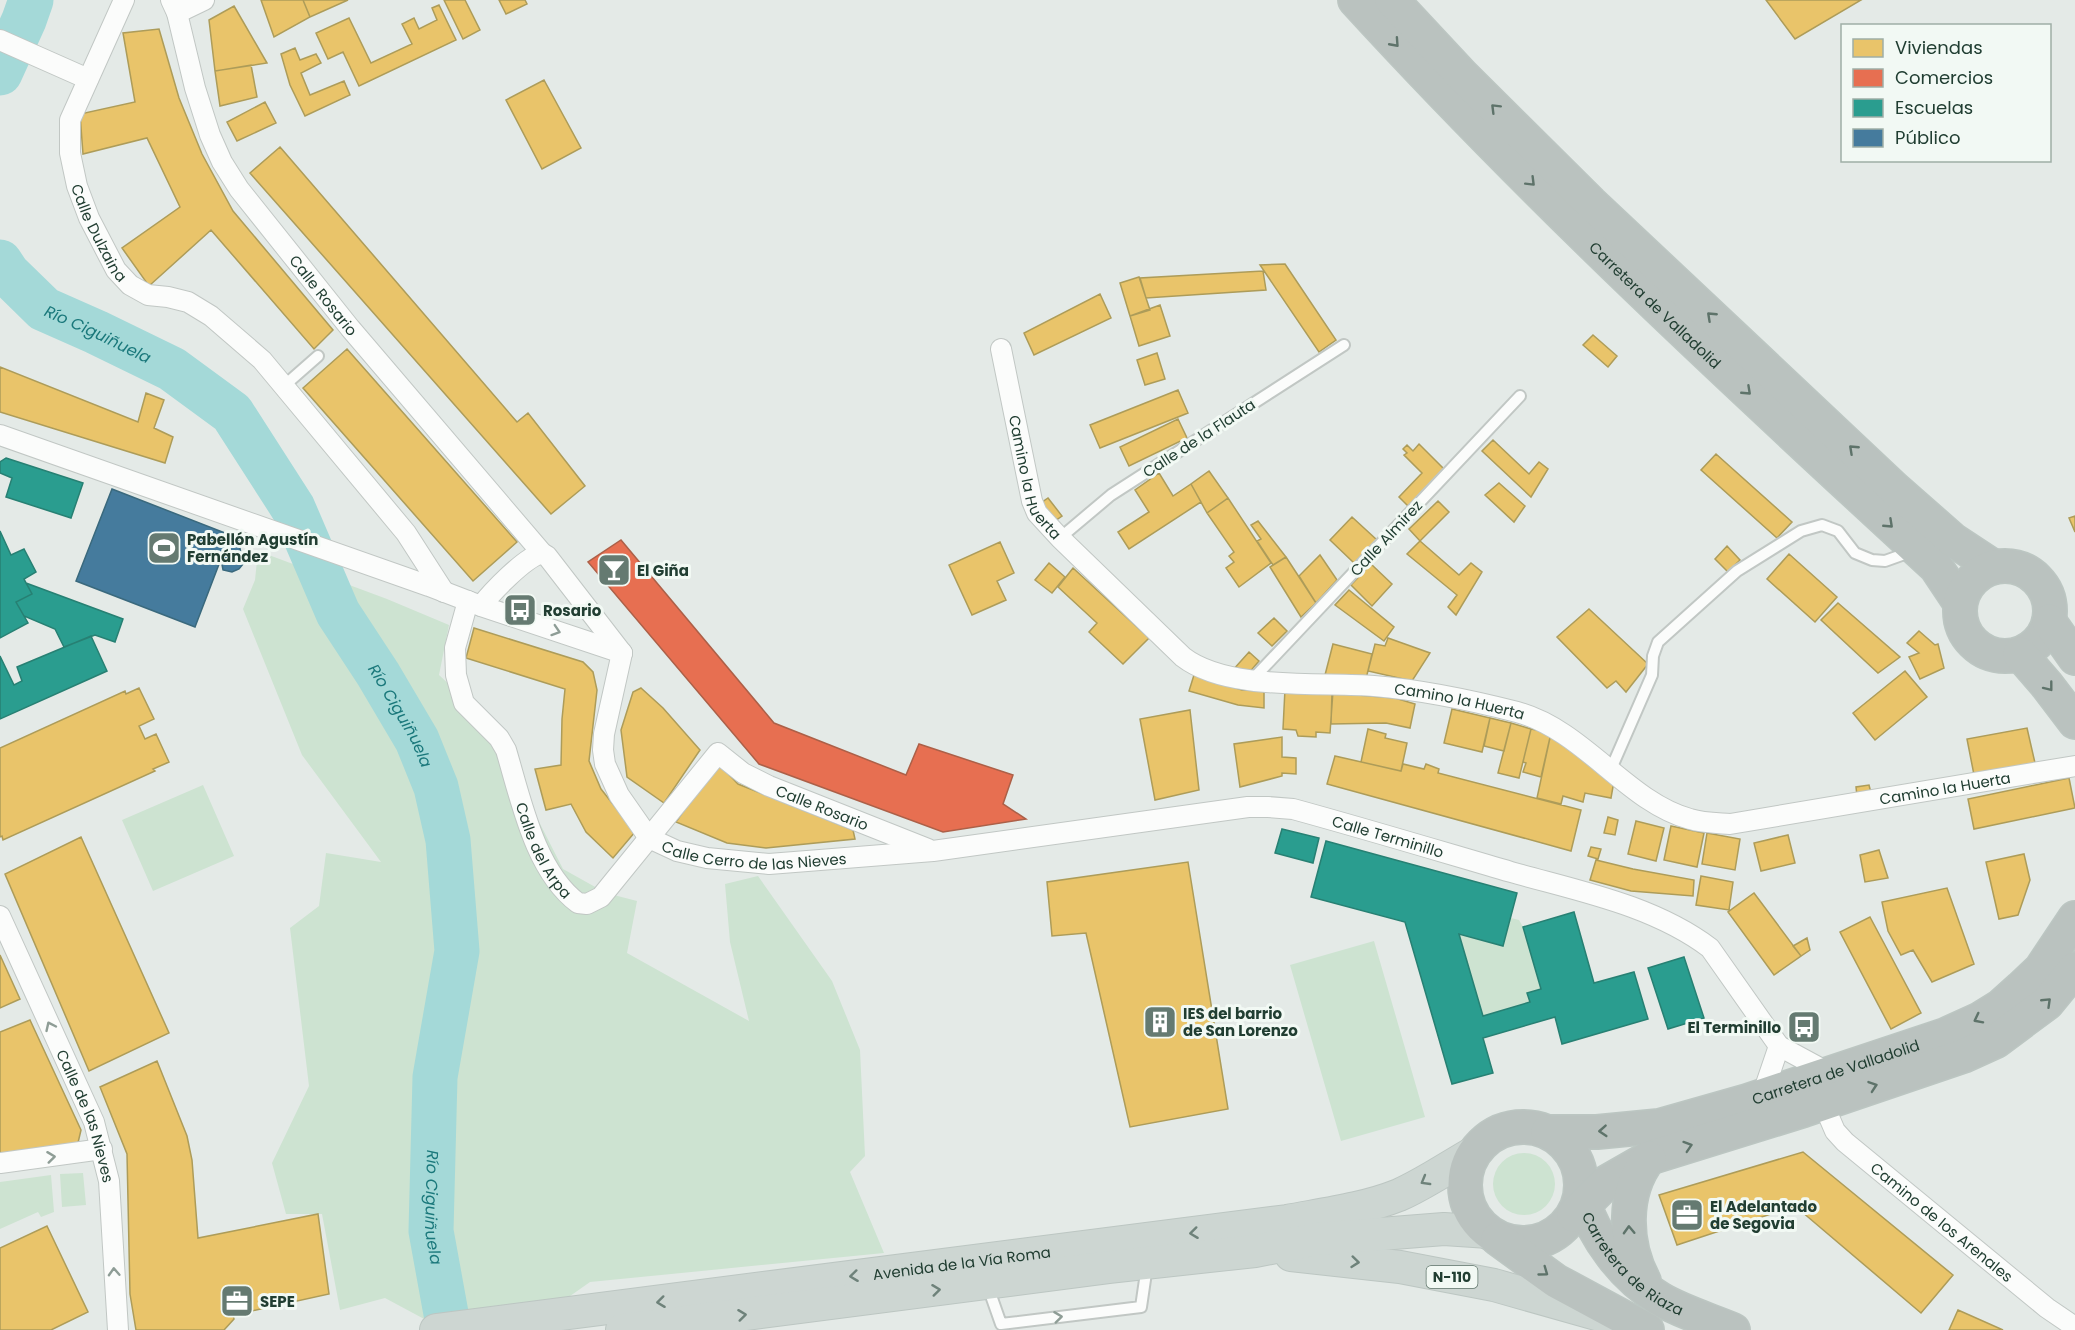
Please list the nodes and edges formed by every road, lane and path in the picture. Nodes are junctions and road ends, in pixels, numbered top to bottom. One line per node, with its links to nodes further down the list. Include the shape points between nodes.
1 (124, 0): 6 (street, Calle Dulzaina)
2 (1355, 0): 14 (highway, Carretera de Valladolid, one-way to 14, via 1424,76 1620,271)
3 (1392, 0): 16 (highway, Carretera de Valladolid, one-way to 3, via 1953,540 1895,489 1591,203)
4 (186, 4): 15 (street, Calle Rosario, via 195,88 210,135 239,189 342,319)
5 (0, 40): 6 (street)
6 (88, 79): 10 (street, Calle Dulzaina, via 70,120 70,153 89,218 116,270 130,285 148,295 188,302 211,316)
7 (1344, 345): 13 (lane, Calle de la Flauta, via 1112,495)
8 (1001, 349): 13 (street, Camino la Huerta, via 1032,501 1037,513)
9 (318, 356): 10 (lane)
10 (285, 385): 17 (street, Calle Dulzaina, via 406,533)
11 (1520, 396): 24 (lane, Calle Almirez)
12 (0, 435): 17 (street)
13 (1060, 538): 24 (street, Camino la Huerta, via 1189,662 1223,675)
14 (1917, 549): 18 (highway, Carretera de Valladolid, via 1936,567); 28 (lane, via 1885,561 1872,560 1855,553 1838,531 1822,525 1801,531 1737,571 1655,646 1652,675)
15 (542, 553): 19 (street); 21 (street, Calle Rosario)
16 (1994, 567): 18 (highway, via 1972,580); 20 (highway, via 2024,570 2036,579 2050,606)
17 (444, 592): 19 (street)
18 (1960, 603): 22 (highway, via 1963,630 1981,650 2007,657)
19 (474, 604): 21 (street, one-way to 21); 29 (street, Calle del Arpa, via 455,648 461,694 464,703 506,750 538,850 556,880 578,903 596,901)
20 (2049, 621): 22 (highway, via 2033,647); 23 (highway)
21 (622, 653): 29 (street, Calle Cerro de las Nieves, via 603,750 612,782)
22 (2020, 654): 25 (highway, one-way to 25)
23 (2075, 658)
24 (1252, 680): 28 (street, Camino la Huerta, via 1437,693 1520,713 1554,728)
25 (2075, 722)
26 (718, 753): 29 (street, Calle del Arpa); 30 (street, Calle Rosario, via 743,773 769,786)
27 (2075, 766): 28 (street, Camino la Huerta, via 1730,824 1688,819 1669,811)
28 (1611, 770)
29 (649, 838): 30 (street, Calle Cerro de las Nieves, via 677,851 707,858 769,864)
30 (933, 851): 34 (street, Calle Terminillo, via 1248,807 1293,810 1612,900 1665,922 1710,948)
31 (0, 916): 38 (street, Calle de las Nieves, one-way to 31, via 94,1122)
32 (2075, 918): 35 (highway, Carretera de Valladolid, one-way to 35, via 2041,969 2001,1006)
33 (2075, 969): 35 (highway, Carretera de Valladolid, one-way to 33, via 1963,1056 1996,1041 2047,1003)
34 (1779, 1046): 35 (street, Calle Terminillo); 36 (street)
35 (1826, 1088): 36 (highway, Carretera de Valladolid); 40 (highway, Carretera de Valladolid, one-way to 35); 48 (street, Camino de los Arenales, via 1835,1131 1845,1142)
36 (1762, 1096): 37 (highway, Carretera de Valladolid, one-way to 37, via 1659,1126)
37 (1548, 1132): 39 (highway, via 1531,1127 1513,1128 1496,1134); 42 (highway, via 1575,1159 1581,1178)
38 (102, 1149): 41 (street, one-way to 38); 50 (street, Calle de las Nieves, one-way to 38, via 110,1180)
39 (1475, 1152): 43 (highway, via 1467,1168 1466,1194 1471,1212); 51 (main road, Avenida de la Vía Roma, one-way to 51, via 1399,1194 1332,1213)
40 (1649, 1158): 42 (highway, Carretera de Valladolid, via 1607,1182); 47 (highway, one-way to 40, via 1644,1282 1630,1241 1632,1196)
41 (0, 1163)
42 (1579, 1205): 43 (highway, via 1561,1230 1544,1240 1525,1244); 47 (highway, Carretera de Riaza, via 1619,1265)
43 (1493, 1235): 44 (main road, Avenida de la Vía Roma, via 1444,1229 1407,1231 1317,1239); 49 (highway, N-110, one-way to 49, via 1556,1281)
44 (1255, 1251): 45 (main road, Avenida de la Vía Roma); 49 (main road, Avenida de la Vía Roma / N-110, one-way to 49, via 1400,1267 1494,1285)
45 (1147, 1263): 46 (main road, Avenida de la Vía Roma); 46 (lane, one-way to 45, via 1001,1324 1141,1306)
46 (986, 1283): 52 (main road, Avenida de la Vía Roma, one-way to 46)
47 (1661, 1299): 53 (highway, Carretera de Riaza)
48 (2075, 1327)
49 (1646, 1329)
50 (118, 1330)
51 (436, 1330)
52 (622, 1330)
53 (1733, 1330)

